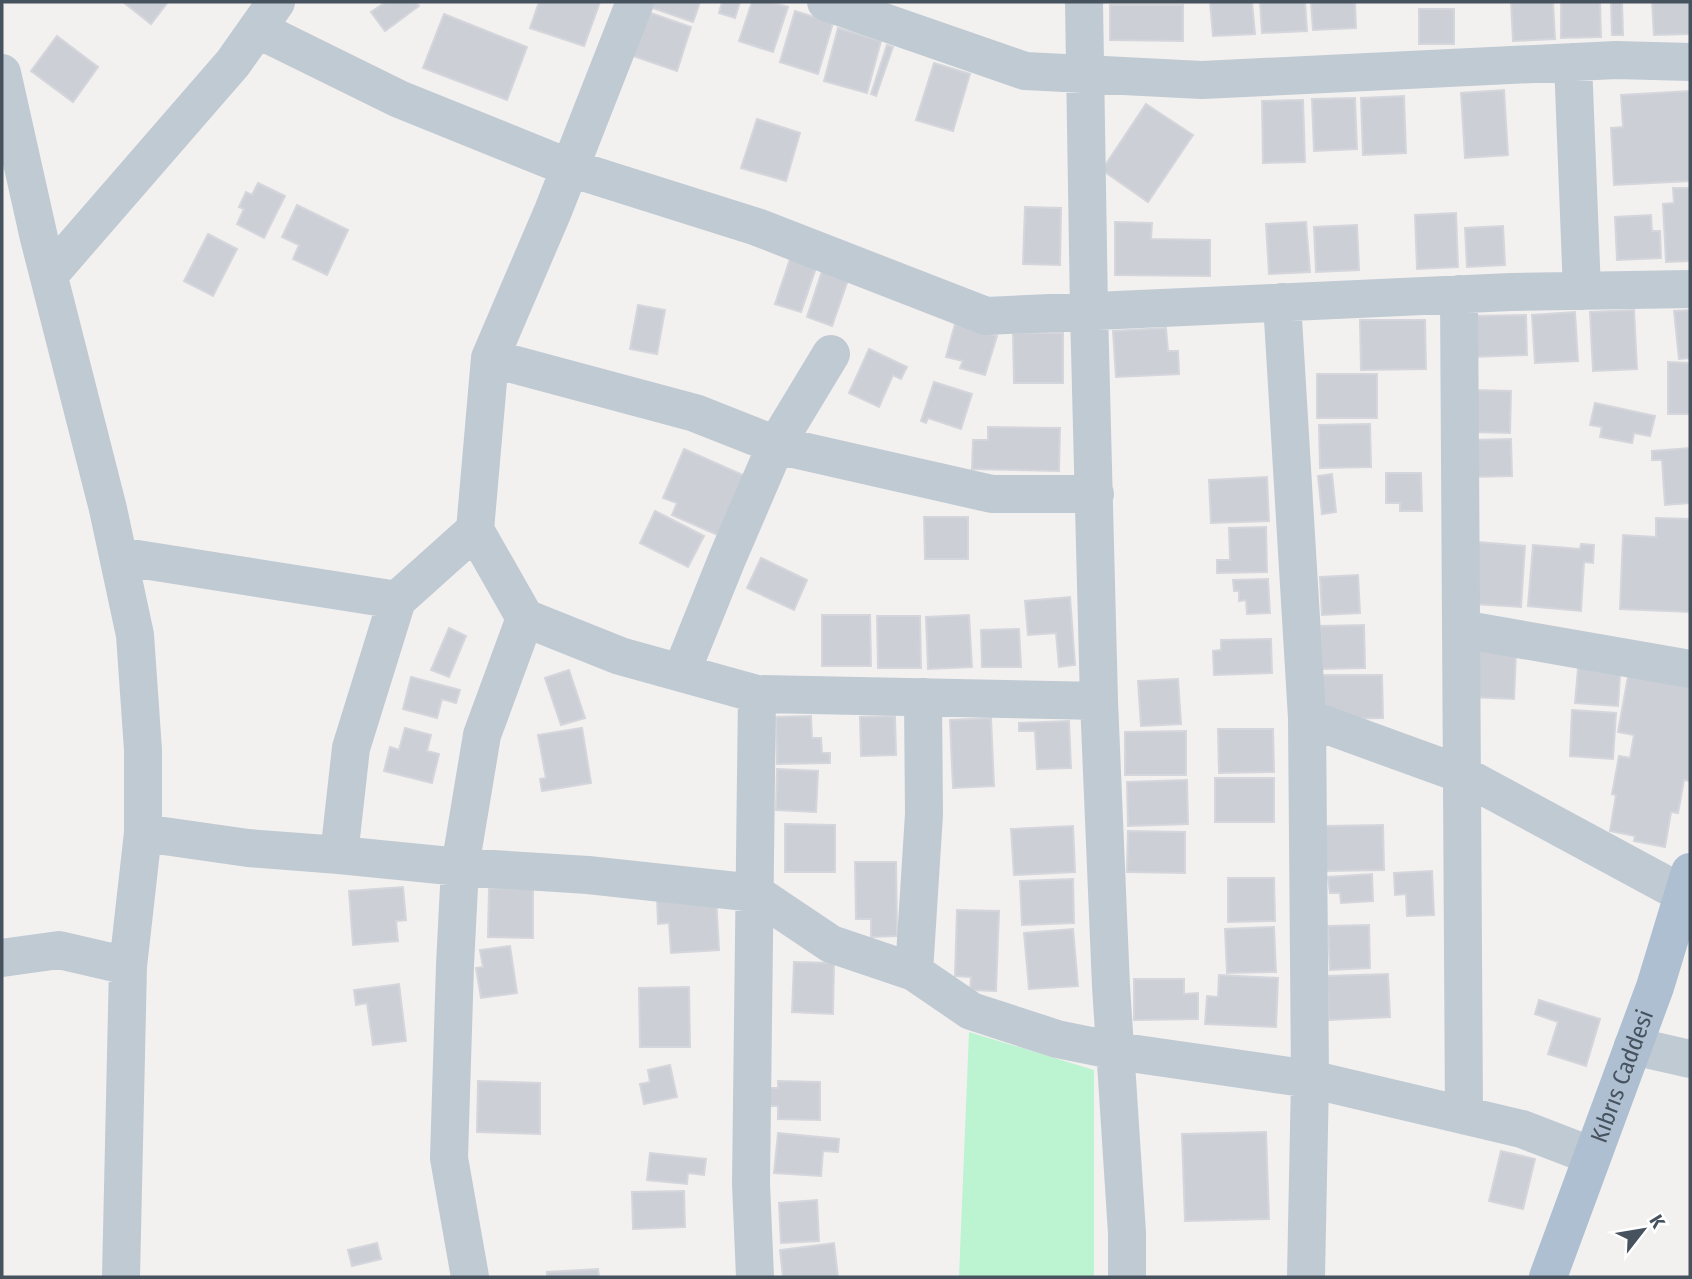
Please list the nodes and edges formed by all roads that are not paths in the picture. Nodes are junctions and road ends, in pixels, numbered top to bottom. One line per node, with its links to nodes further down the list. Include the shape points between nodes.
1 (635, 2): 9 (street)
2 (826, 2): 8 (street, via 1025,71)
3 (1084, 2): 8 (street)
4 (267, 15): 9 (street, via 399,99); 10 (street, via 233,63)
5 (1573, 62): 6 (street); 8 (street, via 1202,80); 12 (street)
6 (1690, 62)
7 (2, 73): 10 (street)
8 (1087, 74): 15 (street)
9 (570, 168): 15 (street, via 757,227 986,316); 17 (street)
10 (49, 275): 21 (street)
11 (1690, 289): 12 (street)
12 (1582, 291): 13 (street)
13 (1459, 294): 14 (street); 24 (street)
14 (1282, 302): 15 (street); 30 (street)
15 (1089, 311): 19 (street)
16 (831, 354): 18 (street)
17 (490, 358): 18 (street, via 695,413); 20 (street)
18 (776, 445): 19 (street, via 992,494); 26 (street)
19 (1095, 494): 29 (street)
20 (475, 530): 22 (street); 23 (street)
21 (118, 556): 22 (street); 32 (street, via 135,635)
22 (397, 600): 33 (street, via 351,748)
23 (525, 618): 26 (street, via 620,656); 34 (street, via 482,735)
24 (1461, 629): 25 (street); 31 (street)
25 (1690, 669)
26 (681, 673): 27 (street)
27 (757, 694): 28 (street); 36 (street)
28 (923, 697): 29 (street); 39 (street, via 924,814)
29 (1099, 701): 41 (street)
30 (1307, 719): 31 (street); 43 (street)
31 (1461, 774): 35 (street); 44 (street)
32 (143, 833): 33 (street); 38 (street)
33 (340, 855): 34 (street)
34 (460, 867): 36 (street); 47 (street, via 449,1158)
35 (1687, 883): 40 (main road, Kıbrıs Caddesi)
36 (755, 893): 39 (street, via 831,944); 48 (street, via 751,1184)
37 (2, 958): 38 (street, via 59,950)
38 (128, 966): 46 (street)
39 (915, 972): 41 (street, via 971,1011 1057,1039)
40 (1633, 1046): 42 (street); 45 (main road, Kıbrıs Caddesi)
41 (1116, 1051): 43 (street); 49 (street)
42 (1690, 1059)
43 (1310, 1079): 44 (street); 50 (street)
44 (1464, 1115): 45 (street, via 1522,1129)
45 (1592, 1156): 51 (main road, Kıbrıs Caddesi)
46 (121, 1277)
47 (470, 1277)
48 (755, 1277)
49 (1126, 1277)
50 (1306, 1277)
51 (1548, 1277)

